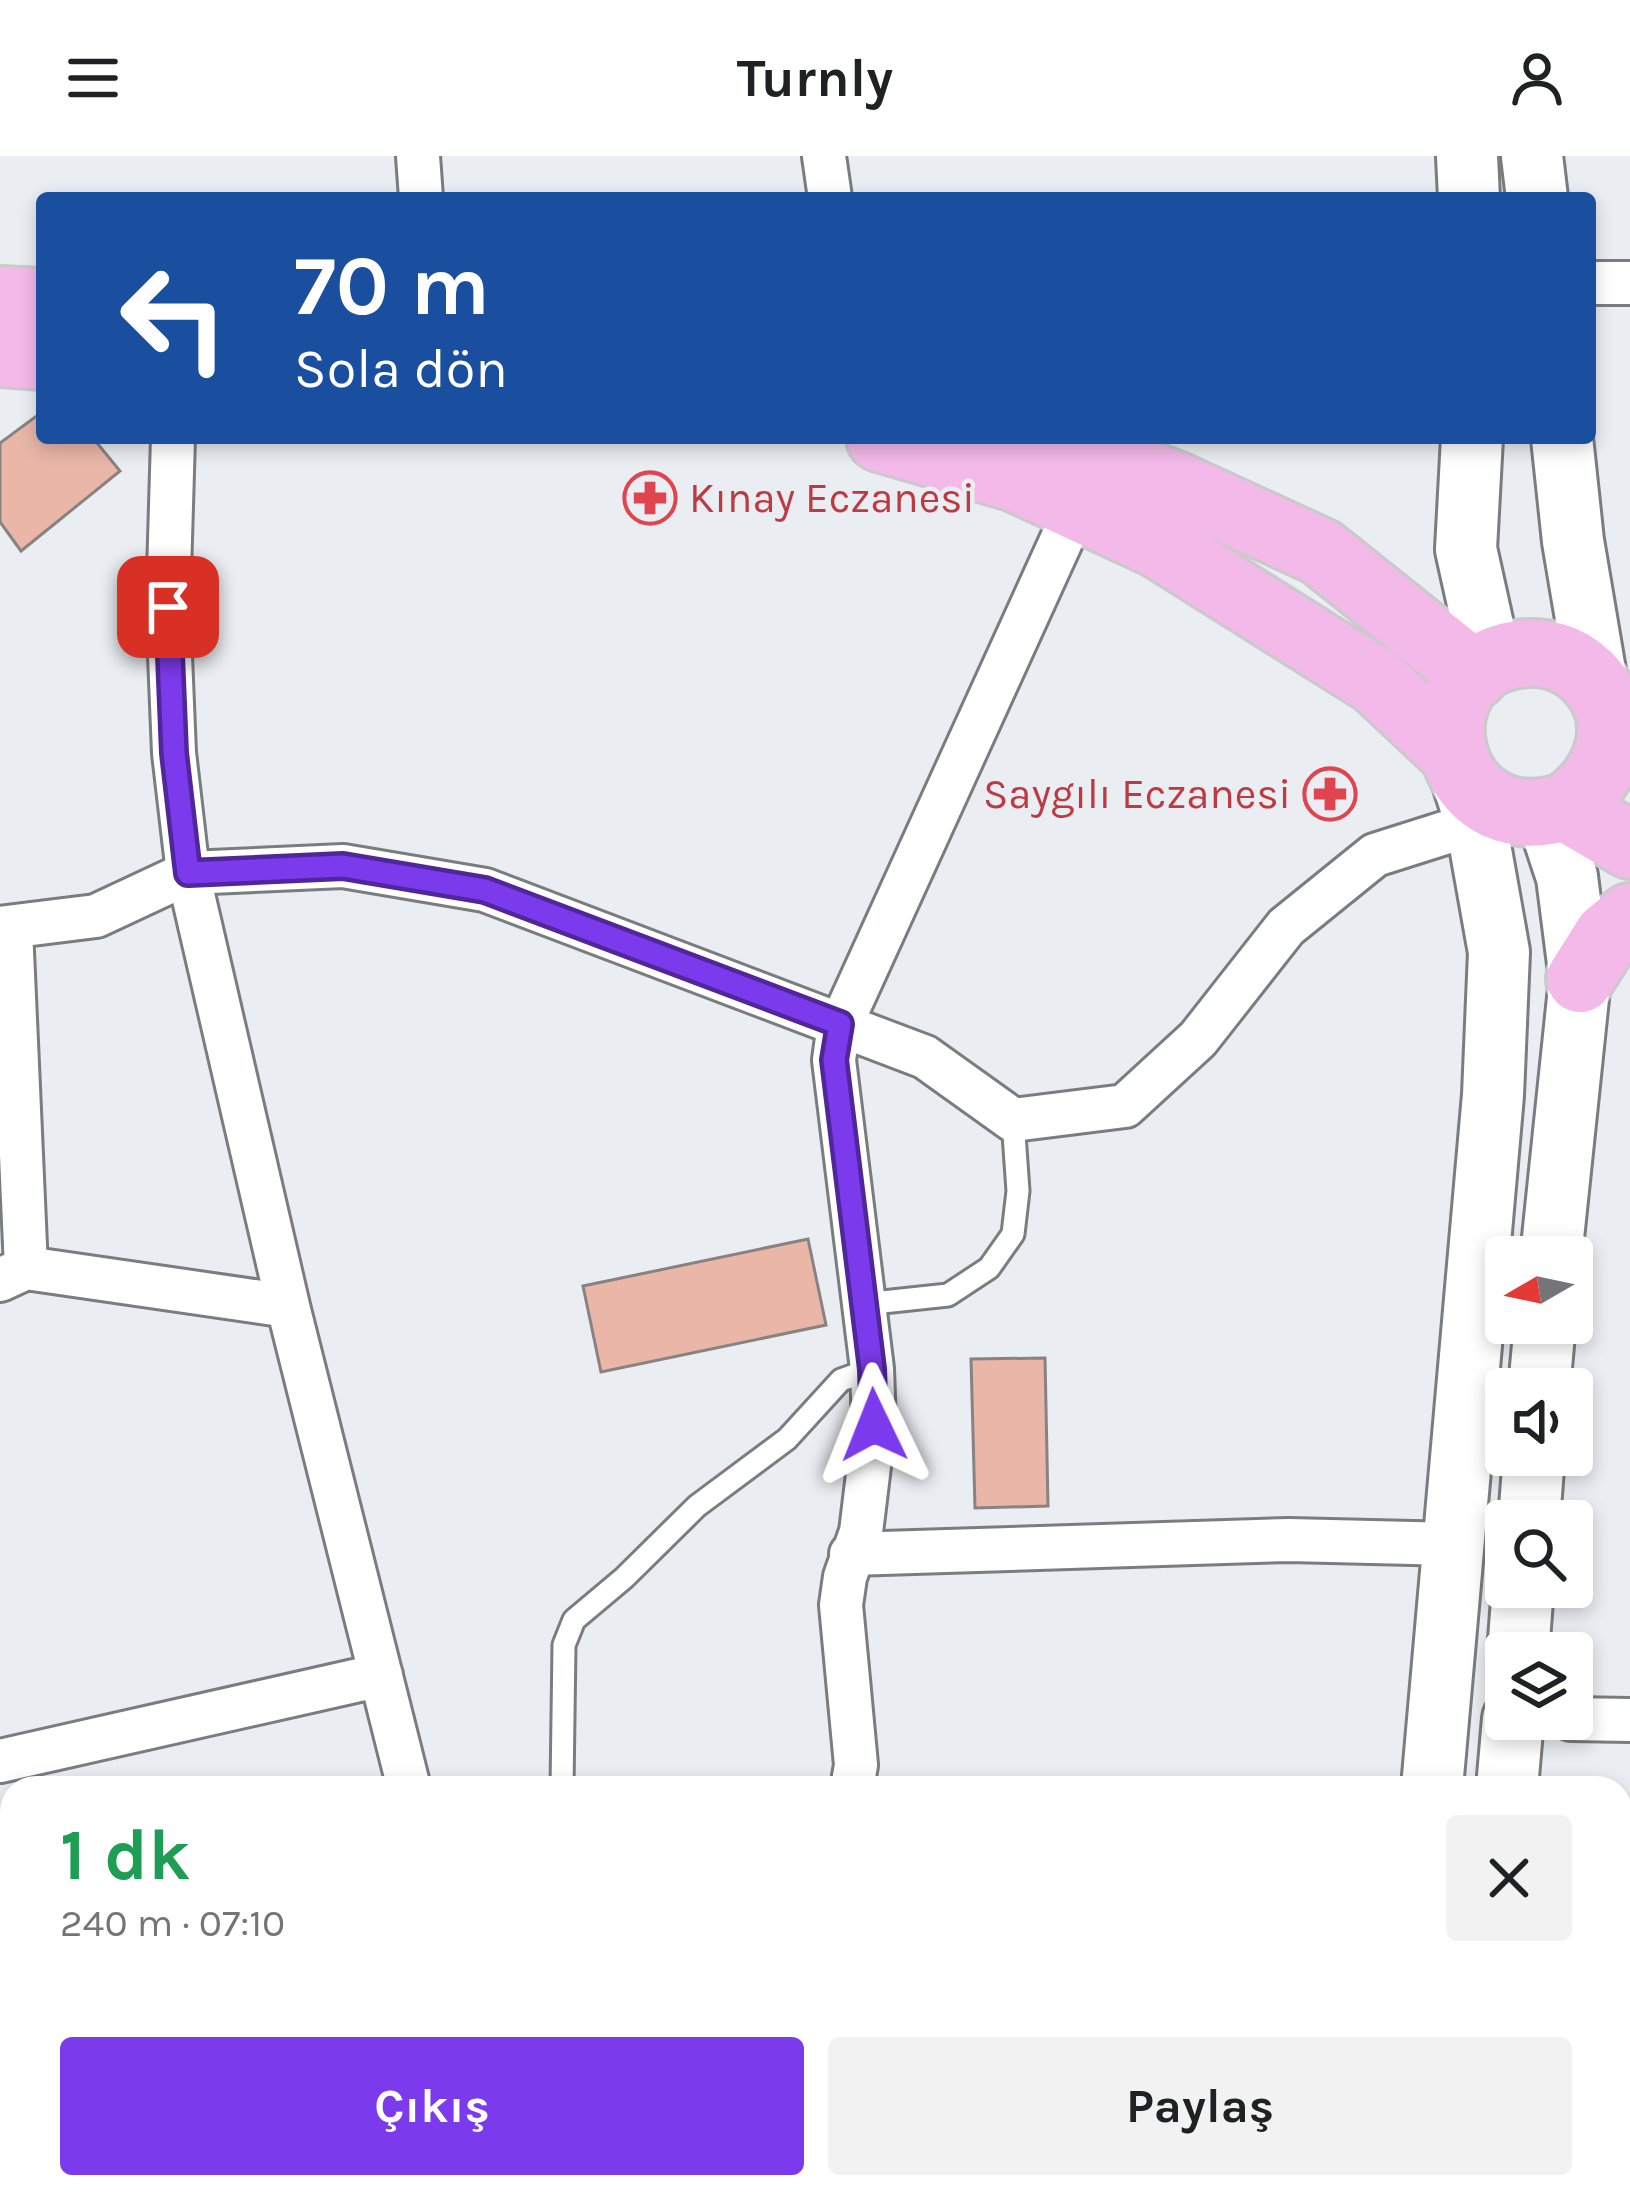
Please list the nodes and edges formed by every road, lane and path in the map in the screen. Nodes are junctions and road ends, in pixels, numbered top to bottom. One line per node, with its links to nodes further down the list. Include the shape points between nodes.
1 (418, 156): 5 (street)
2 (824, 156): 6 (street)
3 (1467, 156): 7 (main road)
4 (1532, 156): 8 (main road)
5 (421, 192)
6 (829, 192)
7 (1469, 192)
8 (1536, 192)
9 (1596, 283): 10 (street)
10 (1630, 283)
11 (0, 300): 12 (main road)
12 (36, 302)
13 (0, 353): 14 (main road)
14 (36, 356)
15 (173, 444): 26 (street, via 168,607)
16 (900, 444): 20 (main road, via 1016,478)
17 (1067, 444): 21 (main road, via 1321,552)
18 (1472, 444): 21 (main road, via 1466,549)
19 (1563, 444): 22 (main road, via 1573,541)
20 (1077, 506): 23 (main road, via 1158,544 1376,681); 30 (street)
21 (1483, 668): 22 (main road, via 1541,653 1574,665); 23 (main road, via 1453,711)
22 (1612, 706): 24 (main road, via 1605,765)
23 (1463, 783): 24 (main road, via 1487,802 1526,814); 31 (street, via 1286,927 1198,1039 1125,1106); 37 (main road, via 1499,952)
24 (1556, 810): 25 (main road); 29 (main road)
25 (1630, 845)
26 (188, 873): 28 (street, via 96,916); 30 (street, via 343,866 485,890); 35 (street)
27 (1630, 917): 29 (main road)
28 (5, 929): 33 (street)
29 (1580, 979): 32 (main road)
30 (840, 1024): 31 (street, via 926,1058); 34 (street, via 834,1060)
31 (1013, 1120): 34 (lane, via 1013,1234 989,1268 948,1295)
32 (1553, 1236)
33 (13, 1274): 35 (street)
34 (864, 1304): 36 (street)
35 (288, 1306): 39 (street)
36 (872, 1369): 38 (street, via 874,1425); 45 (lane, via 841,1380 787,1439 697,1506 574,1620 564,1646)
37 (1454, 1544): 38 (street, via 1289,1540); 47 (main road)
38 (851, 1554): 46 (street, via 841,1605)
39 (381, 1675): 43 (street); 44 (street)
40 (1593, 1719): 41 (street)
41 (1630, 1720)
42 (1511, 1740): 48 (main road)
43 (0, 1761)
44 (406, 1776)
45 (562, 1776)
46 (854, 1776)
47 (1433, 1776)
48 (1508, 1776)

